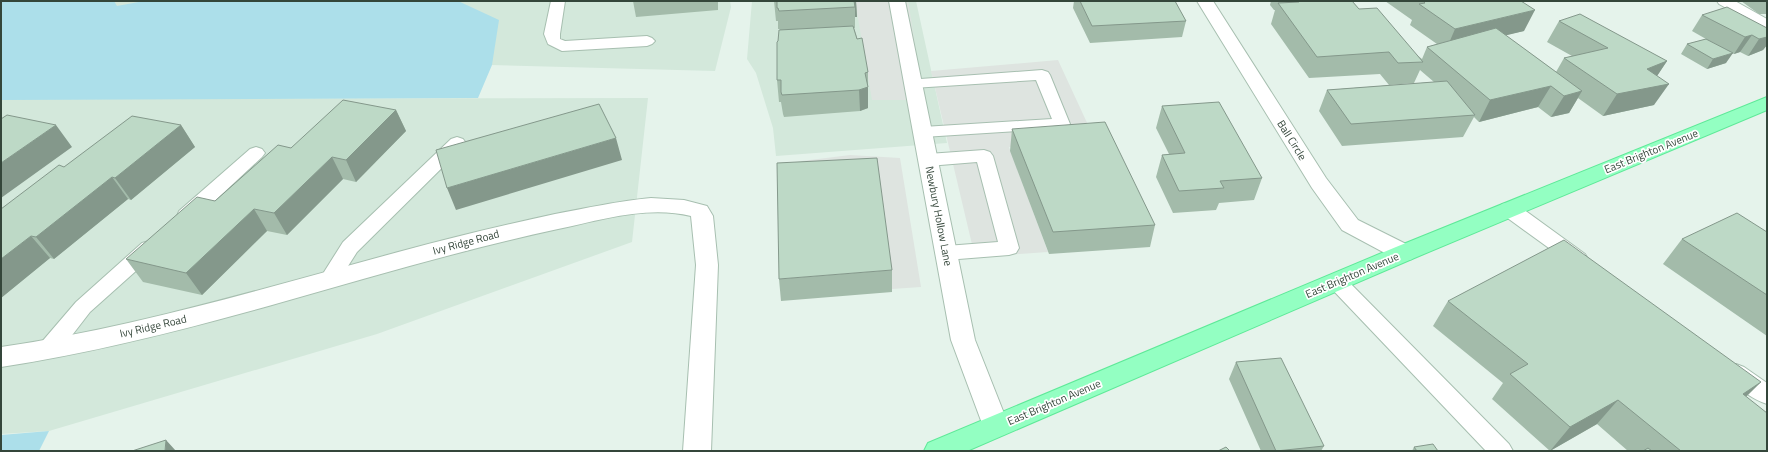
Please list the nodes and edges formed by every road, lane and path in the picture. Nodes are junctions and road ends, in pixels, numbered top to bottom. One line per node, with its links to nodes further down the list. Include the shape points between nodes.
1 (558, 1): 6 (lane, via 552,34 553,41 562,46)
2 (897, 1): 7 (street, Newbury Hollow Lane)
3 (1205, 1): 15 (street, Ball Circle, via 1319,183 1350,225)
4 (1724, 1): 5 (lane)
5 (1767, 25)
6 (647, 41)
7 (913, 83): 9 (street, Newbury Hollow Lane); 9 (lane, via 1042,75 1062,124)
8 (1767, 103): 13 (main road, East Brighton Avenue)
9 (923, 132): 12 (street, Newbury Hollow Lane)
10 (457, 143): 17 (lane, via 350,247)
11 (256, 153): 19 (lane, via 83,307)
12 (928, 160): 14 (street, Newbury Hollow Lane); 14 (lane, via 984,156 1009,248)
13 (1509, 209): 15 (main road, East Brighton Avenue); 16 (lane)
14 (946, 253): 23 (street, Newbury Hollow Lane, via 963,340)
15 (1404, 253): 18 (main road, East Brighton Avenue)
16 (1593, 270)
17 (329, 280): 19 (street, Ivy Ridge Road, via 174,322); 24 (street, Ivy Ridge Road, via 511,230 624,208 684,205 699,211 702,216 707,265)
18 (1336, 281): 23 (main road, East Brighton Avenue); 26 (lane)
19 (48, 350): 20 (street, Ivy Ridge Road)
20 (1, 358)
21 (1722, 363): 22 (lane)
22 (1767, 395)
23 (996, 426): 25 (main road, East Brighton Avenue)
24 (698, 451)
25 (938, 451)
26 (1501, 451)

